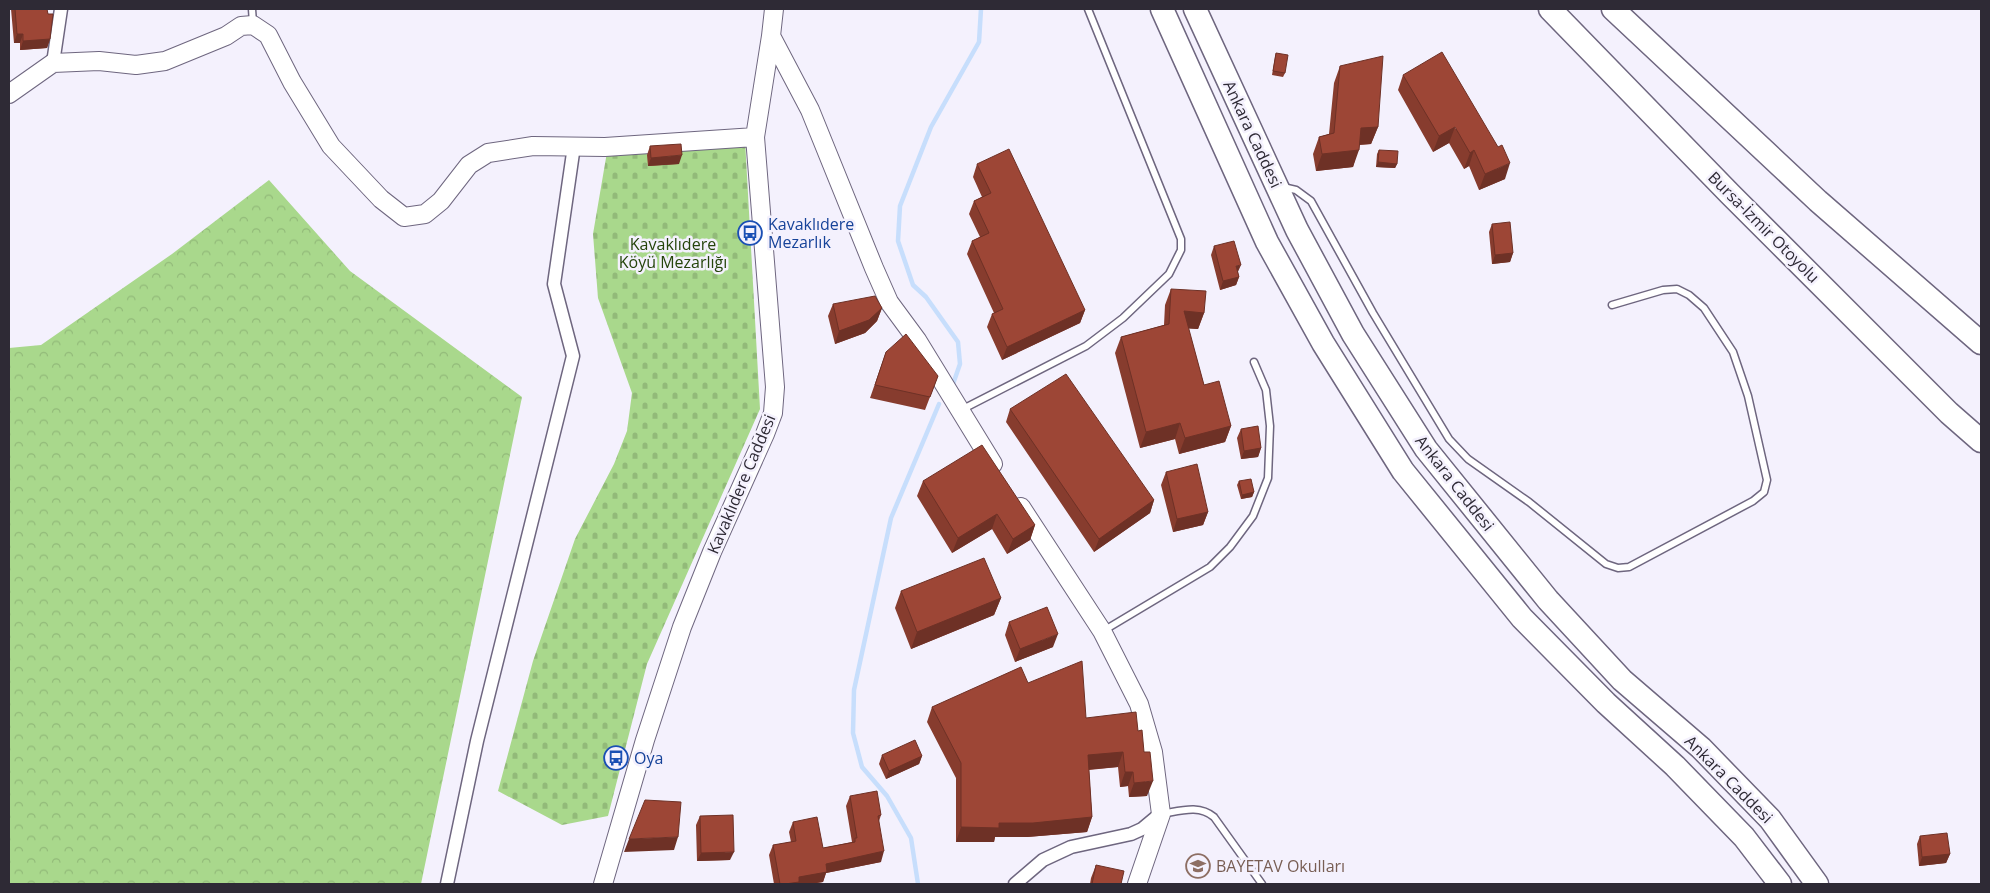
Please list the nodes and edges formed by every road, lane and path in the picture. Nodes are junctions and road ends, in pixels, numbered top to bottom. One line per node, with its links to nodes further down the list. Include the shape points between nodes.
1 (61, 9): 10 (street)
2 (774, 9): 9 (street, Kavaklıdere Caddesi)
3 (1088, 9): 18 (lane, via 1181,239 1181,250 1169,274 1123,318 1086,346)
4 (1162, 9): 29 (highway, Ankara Caddesi, via 1267,242 1323,343 1404,471 1522,618 1738,830)
5 (1195, 9): 14 (highway, Ankara Caddesi)
6 (1550, 9): 19 (highway, Bursa-İzmir Otoyolu, via 1737,201)
7 (1613, 9): 16 (highway, via 1818,200)
8 (252, 17): 10 (street, via 226,36 165,61 136,65); 13 (street, via 268,36 331,146 381,199 404,217 425,214 441,201 469,165 488,153 533,146)
9 (772, 36): 12 (street, Kavaklıdere Caddesi); 18 (street, via 810,110 890,302)
10 (53, 63): 11 (street)
11 (9, 94)
12 (755, 137): 13 (street, via 605,147); 25 (street, Kavaklıdere Caddesi, via 775,387 773,413 682,627)
13 (574, 146): 24 (street, via 554,284 573,356 477,742)
14 (1277, 185): 15 (lane, via 1296,190 1311,201 1448,439 1468,459 1529,502 1606,564 1618,568 1630,567 1752,501 1764,492 1767,480 1748,396 1733,352 1704,308 1689,295 1676,290 1663,290); 30 (highway, Ankara Caddesi, via 1297,230 1353,334 1426,449 1548,600 1622,680 1701,748 1770,819)
15 (1612, 305)
16 (1981, 342)
17 (1254, 362): 22 (lane, via 1266,390 1270,426 1268,478 1253,516 1230,547 1210,566)
18 (960, 411): 20 (street)
19 (1981, 441)
20 (1000, 475)
21 (1011, 491): 22 (street)
22 (1102, 632): 23 (street, via 1139,704 1153,752)
23 (1161, 814): 26 (street, via 1131,834 1072,847 1043,860); 27 (street); 28 (lane, via 1199,808 1208,811)
24 (448, 884)
25 (603, 884)
26 (1015, 884)
27 (1137, 884)
28 (1262, 884)
29 (1780, 884)
30 (1818, 884)

